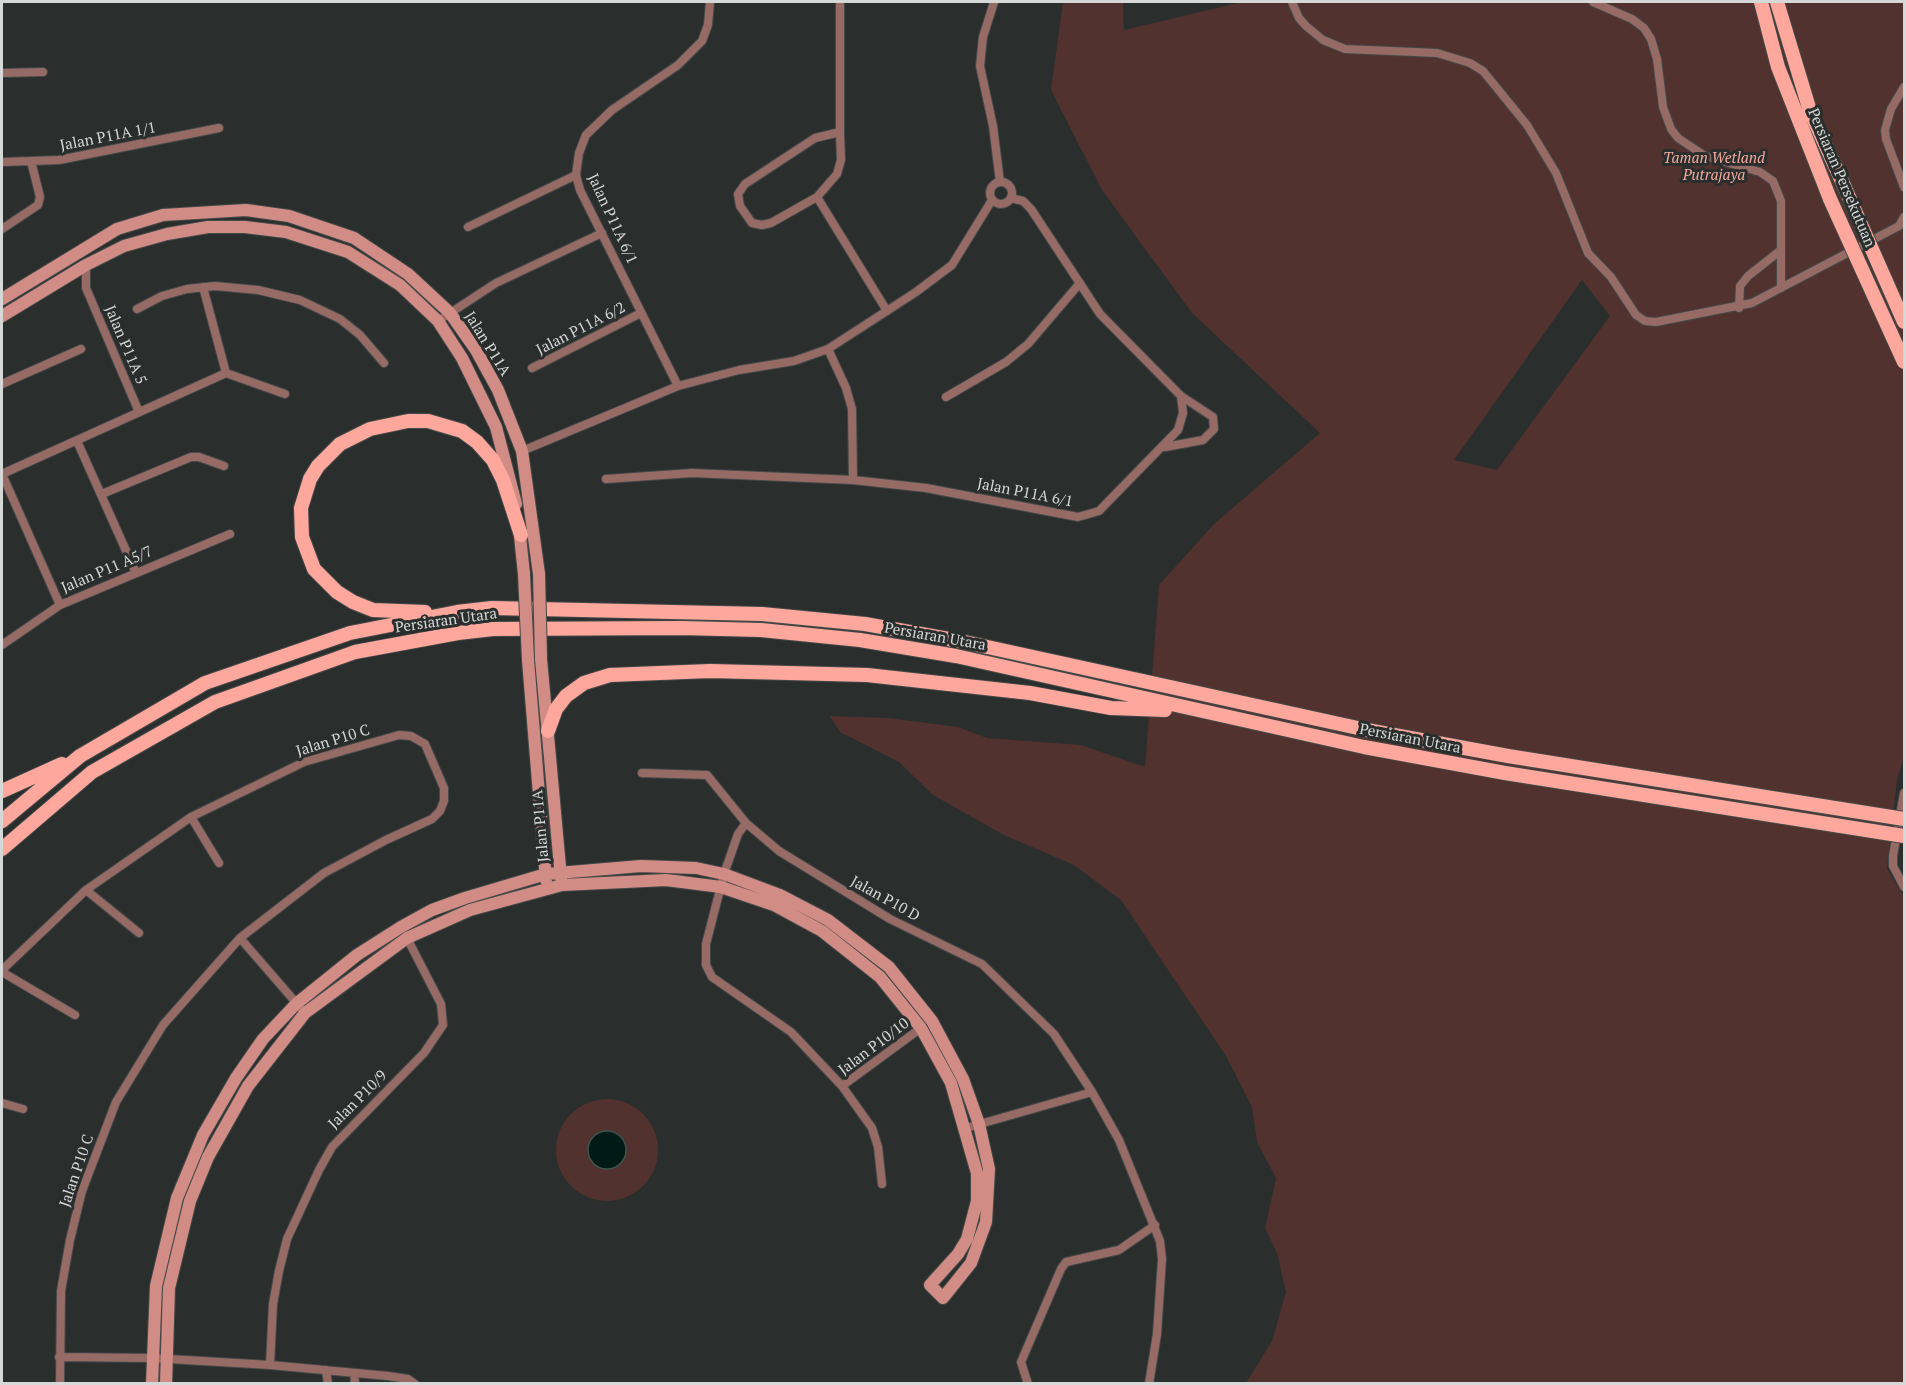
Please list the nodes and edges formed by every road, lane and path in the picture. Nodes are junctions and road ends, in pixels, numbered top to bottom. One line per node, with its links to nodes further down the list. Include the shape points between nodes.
1 (710, 2): 16 (street, Jalan P11A 6/1, via 702,41 678,65 612,110 586,135)
2 (994, 2): 17 (street, via 983,37 980,66)
3 (1292, 2): 34 (street, via 1306,26 1334,44 1358,51 1455,57 1494,81 1556,173 1588,253 1611,277 1636,315 1656,322)
4 (1593, 2): 26 (street, via 1632,19 1651,39 1664,107 1678,138 1706,156 1760,172 1773,181 1781,201)
5 (1761, 2): 44 (main road, Persiaran Persekutuan, bridge, via 1778,67 1830,199)
6 (1777, 2): 41 (main road, Persiaran Persekutuan, bridge, via 1810,111)
7 (840, 5): 13 (street)
8 (43, 72): 9 (street)
9 (2, 74)
10 (1905, 81): 11 (street)
11 (1904, 87): 18 (street, via 1885,130)
12 (219, 128): 14 (street, Jalan P11A 1/1, via 82,156)
13 (840, 132): 19 (street, via 837,174); 19 (street, via 806,142 745,184 738,194 740,206 752,223 762,225)
14 (31, 161): 15 (street, Jalan P11A 1/1); 24 (street, via 38,205)
15 (2, 162)
16 (576, 175): 23 (street); 25 (street, Jalan P11A 6/1)
17 (1000, 182): 20 (street, via 1008,184); 21 (street, via 993,185)
18 (1905, 187)
19 (817, 197): 36 (street)
20 (1011, 198): 21 (street, via 998,204); 29 (street, via 1031,208)
21 (992, 200): 36 (street, via 952,265)
22 (1905, 217): 32 (street, via 1899,226)
23 (468, 227)
24 (2, 230)
25 (602, 233): 37 (street, via 496,283); 38 (street, Jalan P11A 6/1)
26 (1781, 250): 32 (street); 34 (street, via 1740,286)
27 (86, 265): 28 (street, Jalan P11A); 31 (street, Jalan P11A 5); 40 (street, Jalan P11A, via 124,246 167,234 245,227 286,232 348,252 400,285)
28 (70, 274): 31 (street, Jalan P11A 5); 39 (street, Jalan P11A)
29 (1080, 283): 51 (street, via 1100,314); 52 (street, via 1028,344 1006,362)
30 (203, 287): 35 (street, via 162,296); 45 (street, via 258,290 300,300 340,319); 47 (street)
31 (86, 288): 53 (street, Jalan P11A 5)
32 (1781, 288): 34 (street)
33 (2, 298): 37 (street, Jalan P11A, via 125,226 163,215 246,210 289,216 354,238 408,274)
34 (1738, 308)
35 (137, 309)
36 (887, 311): 42 (street)
37 (450, 313): 40 (street); 56 (street, Jalan P11A, via 498,390)
38 (641, 313): 46 (street, Jalan P11A 6/2); 49 (street, Jalan P11A 6/1)
39 (2, 316)
40 (438, 321): 63 (street, Jalan P11A, via 462,358 496,427 513,487)
41 (1905, 322)
42 (828, 348): 49 (street, via 794,361 739,370); 60 (street, via 852,410)
43 (81, 349): 48 (street)
44 (1905, 362)
45 (384, 363)
46 (532, 368)
47 (226, 373): 50 (street); 53 (street)
48 (2, 384)
49 (678, 387): 56 (street)
50 (285, 394)
51 (1181, 396): 55 (street, Jalan P11A 6/1, via 1182,422); 55 (street, via 1213,417 1214,429 1203,440)
52 (946, 397)
53 (139, 412): 54 (street)
54 (77, 441): 58 (street); 61 (street)
55 (1164, 447): 60 (street, Jalan P11A 6/1, via 1099,511 1089,516 926,488)
56 (522, 451): 69 (street, Jalan P11A, bridge, via 539,574)
57 (224, 466): 61 (street, via 191,457)
58 (2, 474): 65 (street)
59 (606, 479): 60 (street, Jalan P11A 6/1, via 692,473)
60 (853, 480)
61 (102, 494): 64 (street)
62 (230, 534): 64 (street, Jalan P11 A5/7)
63 (521, 536): 66 (main road, via 493,460 477,442 444,424 408,421 370,429 340,444 318,466 304,494 301,524 306,551 324,580 353,602 373,610); 82 (street, Jalan P11A, bridge)
64 (135, 573): 65 (street, Jalan P11 A5/7)
65 (60, 605): 67 (street, Jalan P11 A5/7)
66 (457, 612): 70 (main road, Persiaran Utara, via 350,633 205,683); 75 (main road, Persiaran Utara, bridge, via 492,608 681,611 865,624 1367,730)
67 (2, 645)
68 (1200, 711): 69 (main road, via 1111,708 1019,692 867,675 710,671 610,675 584,683 556,709); 78 (main road, Persiaran Utara, bridge, via 1505,773); 79 (main road, Persiaran Utara, via 956,657 812,635 681,628 493,629 458,633 355,652 215,702 92,771)
69 (548, 731): 81 (street, Jalan P11A)
70 (80, 756): 72 (main road); 76 (main road, Persiaran Utara)
71 (642, 773): 77 (street, Jalan P10 D, via 707,774)
72 (2, 791)
73 (1905, 793): 86 (street, via 1893,866)
74 (191, 817): 80 (street); 88 (street, Jalan P10 C); 90 (street, Jalan P10 C, via 304,762 399,735 425,744 444,788 444,801 432,819 324,873)
75 (1905, 819)
76 (2, 821)
77 (747, 823): 83 (street, via 738,834); 98 (street, Jalan P10 D, via 779,851 890,919 982,964 1054,1034)
78 (1905, 836)
79 (2, 849)
80 (219, 863)
81 (560, 872): 82 (street); 83 (street, via 641,866 696,868); 84 (street, Jalan P11A)
82 (546, 874): 87 (street, Jalan P11A); 93 (street, via 432,910 357,955)
83 (724, 874): 85 (street); 101 (street, via 780,895 828,920 889,967 932,1021 963,1079)
84 (562, 885): 85 (street, via 666,880); 87 (street)
85 (721, 887): 96 (street, via 774,905 822,931 880,977); 97 (street, via 706,944 706,965 712,977 792,1032)
86 (1905, 887)
87 (547, 888): 91 (street, via 470,910)
88 (86, 890): 89 (street); 92 (street, Jalan P10 C)
89 (139, 933)
90 (240, 938): 93 (street); 105 (street, Jalan P10 C, via 164,1024 117,1102 82,1191 70,1240 61,1291)
91 (407, 938): 94 (street); 108 (street, Jalan P10/9, via 441,1004 443,1024 424,1053 332,1147 319,1170 287,1239 273,1304)
92 (2, 971): 95 (street)
93 (296, 1004): 94 (street); 106 (street, via 263,1039 236,1078 194,1153 177,1198 156,1286)
94 (305, 1013): 107 (street, via 248,1086 190,1201 170,1288)
95 (75, 1015)
96 (921, 1028): 97 (street, Jalan P10/10); 102 (street, via 951,1083)
97 (842, 1086): 103 (street, Jalan P10/10, via 872,1128)
98 (1092, 1092): 101 (street); 104 (street, Jalan P10 D, via 1119,1140)
99 (2, 1103): 100 (street)
100 (24, 1109)
101 (979, 1124): 102 (street); 102 (street, via 988,1169 986,1222 971,1263 943,1298 930,1285 967,1239 977,1202 977,1173)
102 (966, 1128)
103 (882, 1184)
104 (1155, 1225): 118 (street, via 1119,1250 1066,1262 1021,1362); 119 (street, Jalan P10 D, via 1162,1259)
105 (59, 1357): 106 (street); 112 (street, Jalan P10 C)
106 (152, 1358): 107 (street); 113 (street)
107 (166, 1359): 108 (street); 114 (street)
108 (270, 1365): 109 (street)
109 (326, 1370): 110 (street); 115 (street)
110 (354, 1373): 111 (street); 116 (street)
111 (389, 1380): 117 (street, via 408,1379)
112 (60, 1383)
113 (152, 1383)
114 (166, 1383)
115 (328, 1383)
116 (356, 1383)
117 (414, 1383)
118 (1028, 1383)
119 (1149, 1383)

